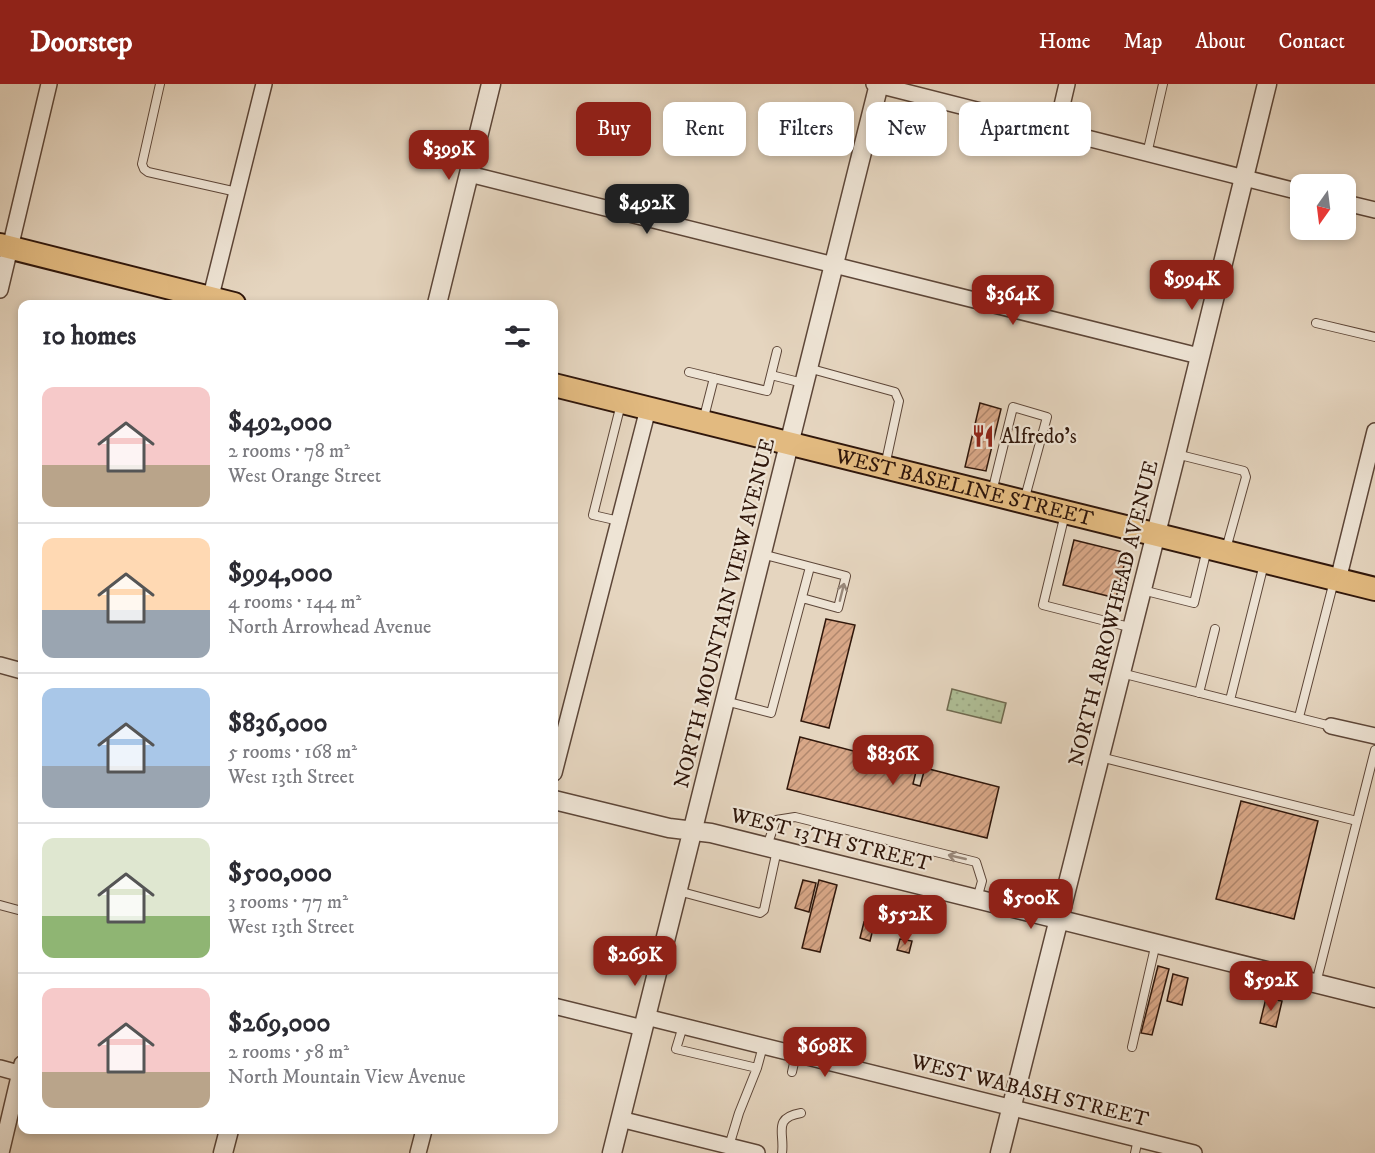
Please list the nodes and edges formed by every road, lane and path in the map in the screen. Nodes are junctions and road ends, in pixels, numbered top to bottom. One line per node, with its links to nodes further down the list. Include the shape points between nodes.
1 (49, 84): 19 (street)
2 (160, 84): 16 (lane, via 144,169)
3 (264, 84): 16 (street)
4 (491, 84): 13 (street)
5 (877, 84): 10 (street); 20 (street, NORTH MOUNTAIN VIEW AVENUE)
6 (1068, 84): 9 (street)
7 (1163, 84): 12 (lane)
8 (1267, 84): 14 (street, NORTH ARROWHEAD AVENUE)
9 (1063, 102)
10 (959, 106)
11 (1091, 140): 12 (street)
12 (1148, 154): 14 (street)
13 (469, 174): 20 (street); 24 (street)
14 (1244, 177): 15 (street); 28 (street, NORTH ARROWHEAD AVENUE)
15 (1290, 189)
16 (237, 192): 23 (street)
17 (1356, 205): 18 (street)
18 (1375, 210)
19 (5, 247): 21 (street); 22 (main road)
20 (834, 265): 28 (street); 31 (street, NORTH MOUNTAIN VIEW AVENUE)
21 (0, 290)
22 (203, 300)
23 (210, 300)
24 (438, 300)
25 (1316, 323): 26 (lane)
26 (1375, 337)
27 (777, 351): 30 (lane)
28 (1199, 356): 39 (street, NORTH ARROWHEAD AVENUE)
29 (689, 372): 32 (lane)
30 (771, 375): 31 (lane); 32 (lane, via 767,391)
31 (806, 376): 38 (street, NORTH MOUNTAIN VIEW AVENUE); 40 (lane, via 895,392 899,401)
32 (714, 378): 36 (lane)
33 (558, 386): 34 (main road, WEST BASELINE STREET)
34 (622, 402): 35 (main road, WEST BASELINE STREET); 44 (lane, via 593,515)
35 (648, 409): 36 (main road, WEST BASELINE STREET); 44 (street)
36 (703, 422): 38 (main road, WEST BASELINE STREET)
37 (1375, 431): 50 (street)
38 (789, 444): 40 (main road, WEST BASELINE STREET); 47 (street, NORTH MOUNTAIN VIEW AVENUE)
39 (1176, 454): 45 (street, NORTH ARROWHEAD AVENUE); 46 (lane, via 1244,471 1246,477)
40 (884, 467): 41 (main road, WEST BASELINE STREET)
41 (992, 494): 42 (main road, WEST BASELINE STREET); 42 (lane, via 1012,407 1047,417)
42 (1024, 502): 43 (main road, WEST BASELINE STREET)
43 (1065, 512): 45 (main road, WEST BASELINE STREET); 54 (lane, via 1043,605)
44 (619, 521): 66 (street)
45 (1156, 535): 46 (main road, WEST BASELINE STREET); 52 (street, NORTH ARROWHEAD AVENUE)
46 (1216, 550): 48 (main road, WEST BASELINE STREET); 52 (lane, via 1194,603)
47 (762, 554): 49 (lane); 61 (street, NORTH MOUNTAIN VIEW AVENUE)
48 (1265, 562): 50 (main road, WEST BASELINE STREET); 60 (lane)
49 (810, 567): 53 (lane); 53 (lane, one-way to 49, via 838,608 846,576)
50 (1336, 580): 51 (main road, WEST BASELINE STREET); 62 (lane)
51 (1375, 589)
52 (1142, 590): 54 (street, NORTH ARROWHEAD AVENUE)
53 (802, 598): 61 (lane, via 771,713)
54 (1132, 628): 58 (street, NORTH ARROWHEAD AVENUE)
55 (1215, 629): 59 (lane)
56 (0, 665): 57 (street)
57 (18, 670)
58 (1121, 674): 59 (lane); 67 (street, NORTH ARROWHEAD AVENUE)
59 (1199, 693): 60 (lane)
60 (1230, 700): 62 (lane)
61 (725, 701): 70 (street, NORTH MOUNTAIN VIEW AVENUE)
62 (1299, 717): 63 (lane)
63 (1331, 726): 64 (street)
64 (1375, 736)
65 (1375, 750): 69 (lane)
66 (558, 757)
67 (1100, 757): 69 (lane); 76 (street, NORTH ARROWHEAD AVENUE)
68 (558, 801): 70 (street, WEST 13TH STREET)
69 (1357, 821): 78 (lane)
70 (693, 831): 71 (street, WEST 13TH STREET); 72 (street, NORTH MOUNTAIN VIEW AVENUE)
71 (772, 848): 72 (lane, via 764,910 760,913); 73 (street, WEST 13TH STREET); 73 (lane, one-way to 71, via 982,881 976,862 795,817 776,820)
72 (677, 891): 81 (street, NORTH MOUNTAIN VIEW AVENUE)
73 (977, 898): 76 (street, WEST 13TH STREET)
74 (0, 905): 75 (lane)
75 (18, 910)
76 (1059, 919): 77 (street, WEST 13TH STREET); 91 (street, NORTH ARROWHEAD AVENUE)
77 (1156, 943): 78 (street, WEST 13TH STREET); 84 (lane)
78 (1316, 983): 79 (street, WEST 13TH STREET)
79 (1375, 998)
80 (558, 1007): 81 (street, WEST WABASH STREET)
81 (644, 1022): 82 (street, WEST WABASH STREET); 93 (street, NORTH MOUNTAIN VIEW AVENUE)
82 (683, 1026): 83 (street, WEST WABASH STREET); 87 (lane, via 676,1049)
83 (764, 1046): 85 (street, WEST WABASH STREET); 87 (lane)
84 (1132, 1047)
85 (796, 1054): 89 (lane); 91 (street, WEST WABASH STREET)
86 (0, 1068): 88 (street)
87 (757, 1068): 96 (lane)
88 (18, 1070)
89 (792, 1072)
90 (18, 1087): 98 (street)
91 (1012, 1108): 97 (street, WEST WABASH STREET); 104 (street, NORTH ARROWHEAD AVENUE)
92 (801, 1113): 103 (lane, via 784,1120)
93 (620, 1119): 96 (street); 101 (street, NORTH MOUNTAIN VIEW AVENUE)
94 (228, 1134): 99 (street)
95 (423, 1134): 100 (street)
96 (729, 1146): 102 (street)
97 (1137, 1146): 105 (street, WEST WABASH STREET)
98 (1, 1153)
99 (223, 1153)
100 (418, 1153)
101 (612, 1153)
102 (757, 1153)
103 (782, 1153)
104 (1000, 1153)
105 (1194, 1153)

